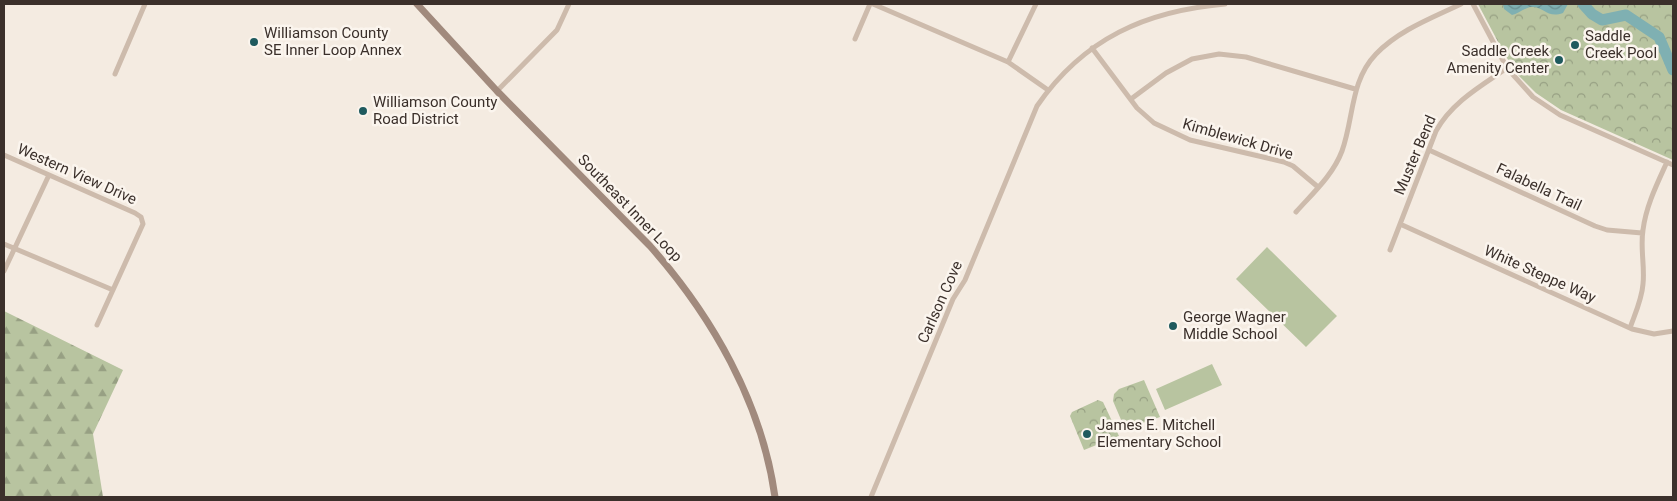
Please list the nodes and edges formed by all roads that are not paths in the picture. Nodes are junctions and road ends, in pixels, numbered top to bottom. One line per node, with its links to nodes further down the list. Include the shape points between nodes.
1 (145, 4): 14 (street)
2 (416, 4): 17 (main road, Southeast Inner Loop)
3 (569, 4): 17 (street, via 557,30)
4 (872, 4): 10 (street); 12 (street)
5 (1036, 4): 12 (street)
6 (1225, 4): 9 (street, Carlson Cove)
7 (1462, 4): 15 (street, via 1390,42 1375,55)
8 (1473, 4): 13 (street)
9 (1179, 7): 11 (street, Carlson Cove, via 1136,23)
10 (855, 39)
11 (1092, 48): 16 (street, Carlson Cove); 18 (street, Kimblewick Drive)
12 (1008, 62): 16 (street)
13 (1508, 68): 19 (street, Muster Bend, via 1450,110 1436,131); 21 (street, via 1533,97 1560,115)
14 (115, 74)
15 (1355, 89): 18 (street, via 1246,57 1219,54 1192,59); 24 (street, via 1342,150 1330,174)
16 (1048, 90): 37 (street, Carlson Cove, via 1037,106 965,280 953,299)
17 (498, 91): 36 (main road, Southeast Inner Loop, via 650,246 697,304 718,338 746,397 759,432)
18 (1130, 99): 24 (street, Kimblewick Drive, via 1144,115 1171,132 1190,140 1284,162)
19 (1429, 150): 26 (street, Muster Bend); 27 (street, Falabella Trail, via 1595,226)
20 (4, 156): 23 (street, Western View Drive)
21 (1667, 162): 22 (street); 27 (street, via 1651,196)
22 (1673, 165)
23 (49, 175): 29 (street); 32 (street, Western View Drive, via 143,220)
24 (1318, 187): 25 (street)
25 (1296, 212)
26 (1400, 224): 30 (street, Muster Bend); 34 (street, White Steppe Way)
27 (1642, 233): 34 (street, via 1644,284)
28 (4, 244): 29 (street)
29 (14, 248): 31 (street); 32 (street)
30 (1390, 250)
31 (4, 271)
32 (113, 290): 33 (street, Western View Drive)
33 (97, 325)
34 (1630, 328): 35 (street, White Steppe Way, via 1654,334)
35 (1673, 331)
36 (775, 497)
37 (871, 497)

